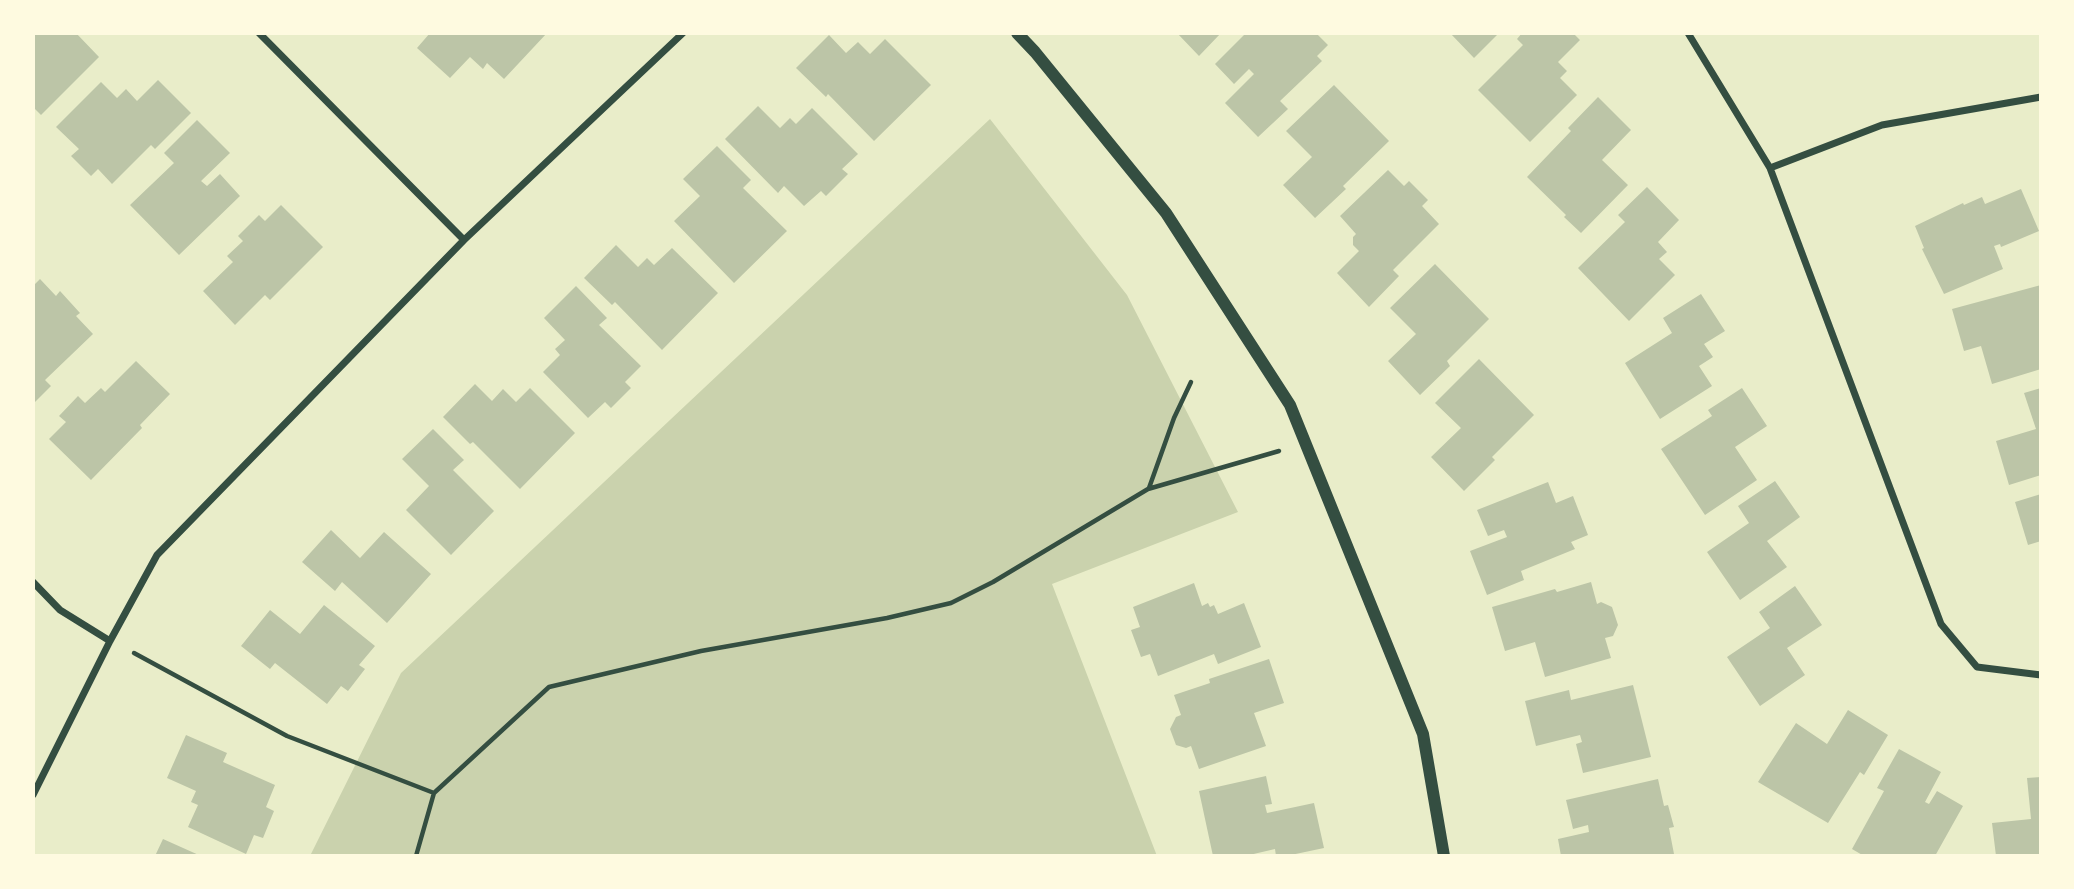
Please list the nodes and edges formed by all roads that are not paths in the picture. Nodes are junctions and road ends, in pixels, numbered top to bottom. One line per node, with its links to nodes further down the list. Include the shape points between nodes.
1 (259, 33): 7 (street)
2 (683, 33): 7 (street)
3 (1017, 33): 12 (street, via 1166,213 1290,405 1423,734)
4 (1688, 33): 6 (street)
5 (2041, 97): 6 (street, via 1882,125)
6 (1770, 168): 10 (street, via 1941,624 1977,667)
7 (464, 240): 9 (street, via 157,555)
8 (33, 582): 9 (street, via 60,610)
9 (110, 641): 11 (street)
10 (2041, 675)
11 (33, 795)
12 (1444, 856)

